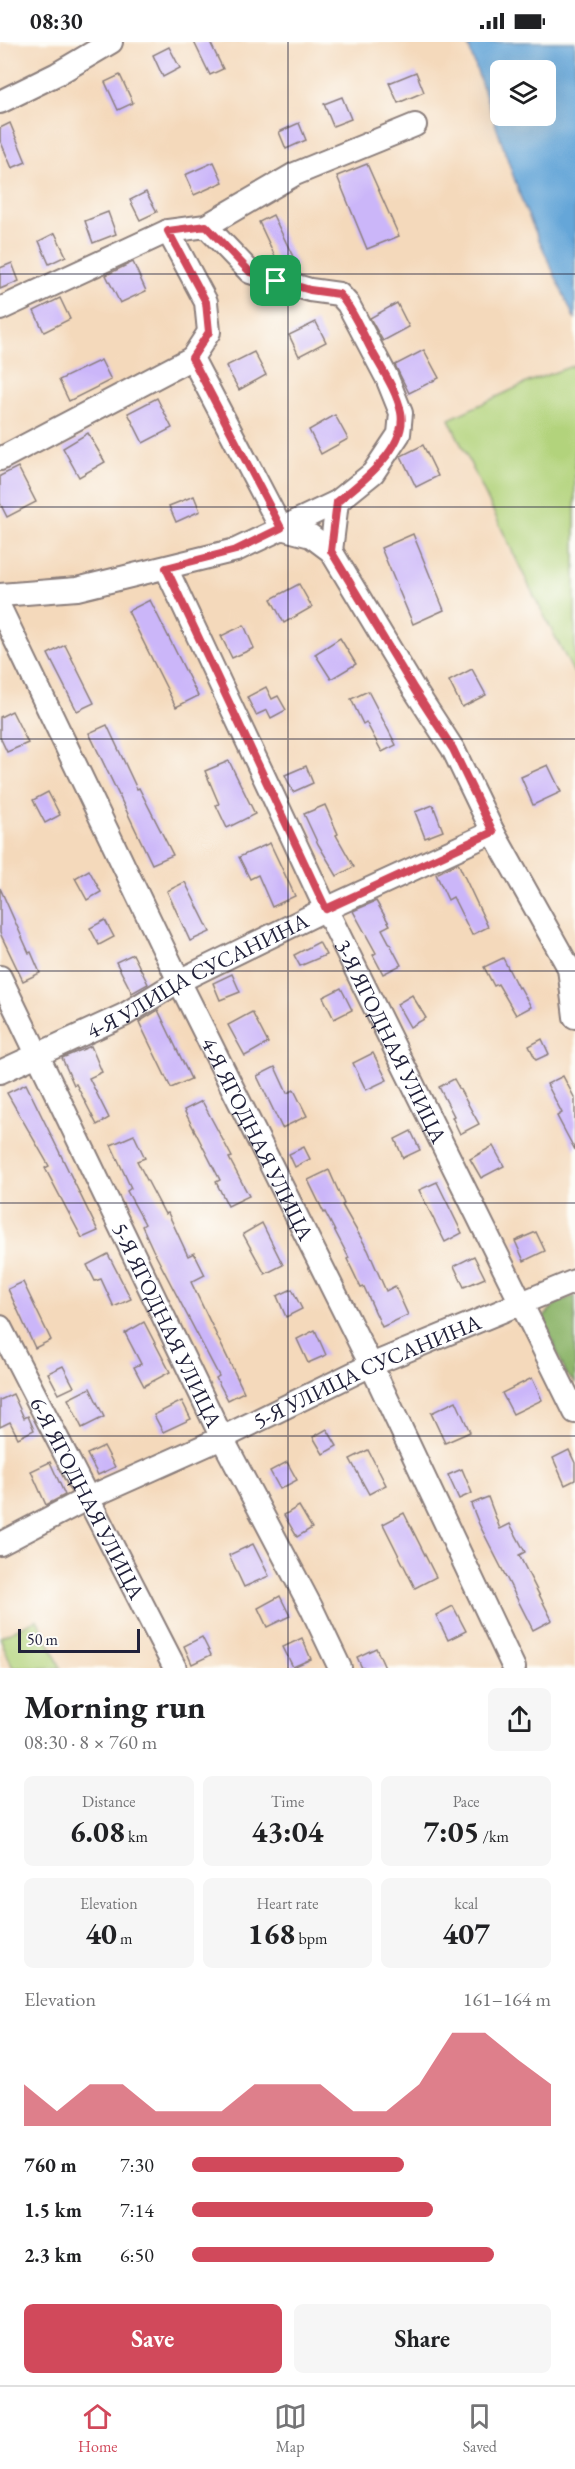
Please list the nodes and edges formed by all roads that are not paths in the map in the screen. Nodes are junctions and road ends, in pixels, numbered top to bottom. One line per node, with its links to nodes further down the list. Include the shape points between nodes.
1 (111, 42): 2 (street)
2 (0, 102)
3 (415, 125): 4 (street, via 295,174)
4 (206, 226): 5 (street); 9 (street, via 250,272 310,290 339,294 387,378 401,413 399,434 373,473)
5 (168, 231): 6 (street); 7 (street, via 206,302 209,332)
6 (0, 309)
7 (192, 358): 8 (street); 10 (street)
8 (0, 459)
9 (337, 502): 10 (street); 11 (street)
10 (281, 528): 11 (street, via 311,536); 12 (street, via 236,550)
11 (331, 551): 15 (street, via 453,749)
12 (166, 568): 13 (street, via 77,589); 16 (street, 3-Я ЯГОДНАЯ УЛИЦА)
13 (0, 595)
14 (0, 608): 18 (street, 4-Я ЯГОДНАЯ УЛИЦА)
15 (493, 832): 16 (street, 4-Я УЛИЦА СУСАНИНА); 19 (street, via 569,968)
16 (326, 909): 18 (street, 4-Я УЛИЦА СУСАНИНА); 23 (street, 3-Я ЯГОДНАЯ УЛИЦА)
17 (0, 976): 20 (street, 5-Я ЯГОДНАЯ УЛИЦА)
18 (179, 981): 20 (street, 4-Я УЛИЦА СУСАНИНА, via 124,1015); 25 (street, 4-Я ЯГОДНАЯ УЛИЦА)
19 (575, 1017)
20 (38, 1054): 21 (street, 4-Я УЛИЦА СУСАНИНА); 27 (street, 5-Я ЯГОДНАЯ УЛИЦА)
21 (0, 1072)
22 (575, 1281): 23 (street, 5-Я УЛИЦА СУСАНИНА)
23 (521, 1303): 25 (street, 5-Я УЛИЦА СУСАНИНА); 26 (street, 3-Я ЯГОДНАЯ УЛИЦА)
24 (0, 1327): 28 (street, 6-Я ЯГОДНАЯ УЛИЦА)
25 (371, 1365): 27 (street, 5-Я УЛИЦА СУСАНИНА); 32 (street, 4-Я ЯГОДНАЯ УЛИЦА)
26 (575, 1412)
27 (222, 1438): 28 (street, 5-Я УЛИЦА СУСАНИНА); 31 (street, 5-Я ЯГОДНАЯ УЛИЦА)
28 (88, 1498): 29 (street, 5-Я УЛИЦА СУСАНИНА); 30 (street, 6-Я ЯГОДНАЯ УЛИЦА)
29 (0, 1544)
30 (175, 1668)
31 (340, 1668)
32 (514, 1668)

